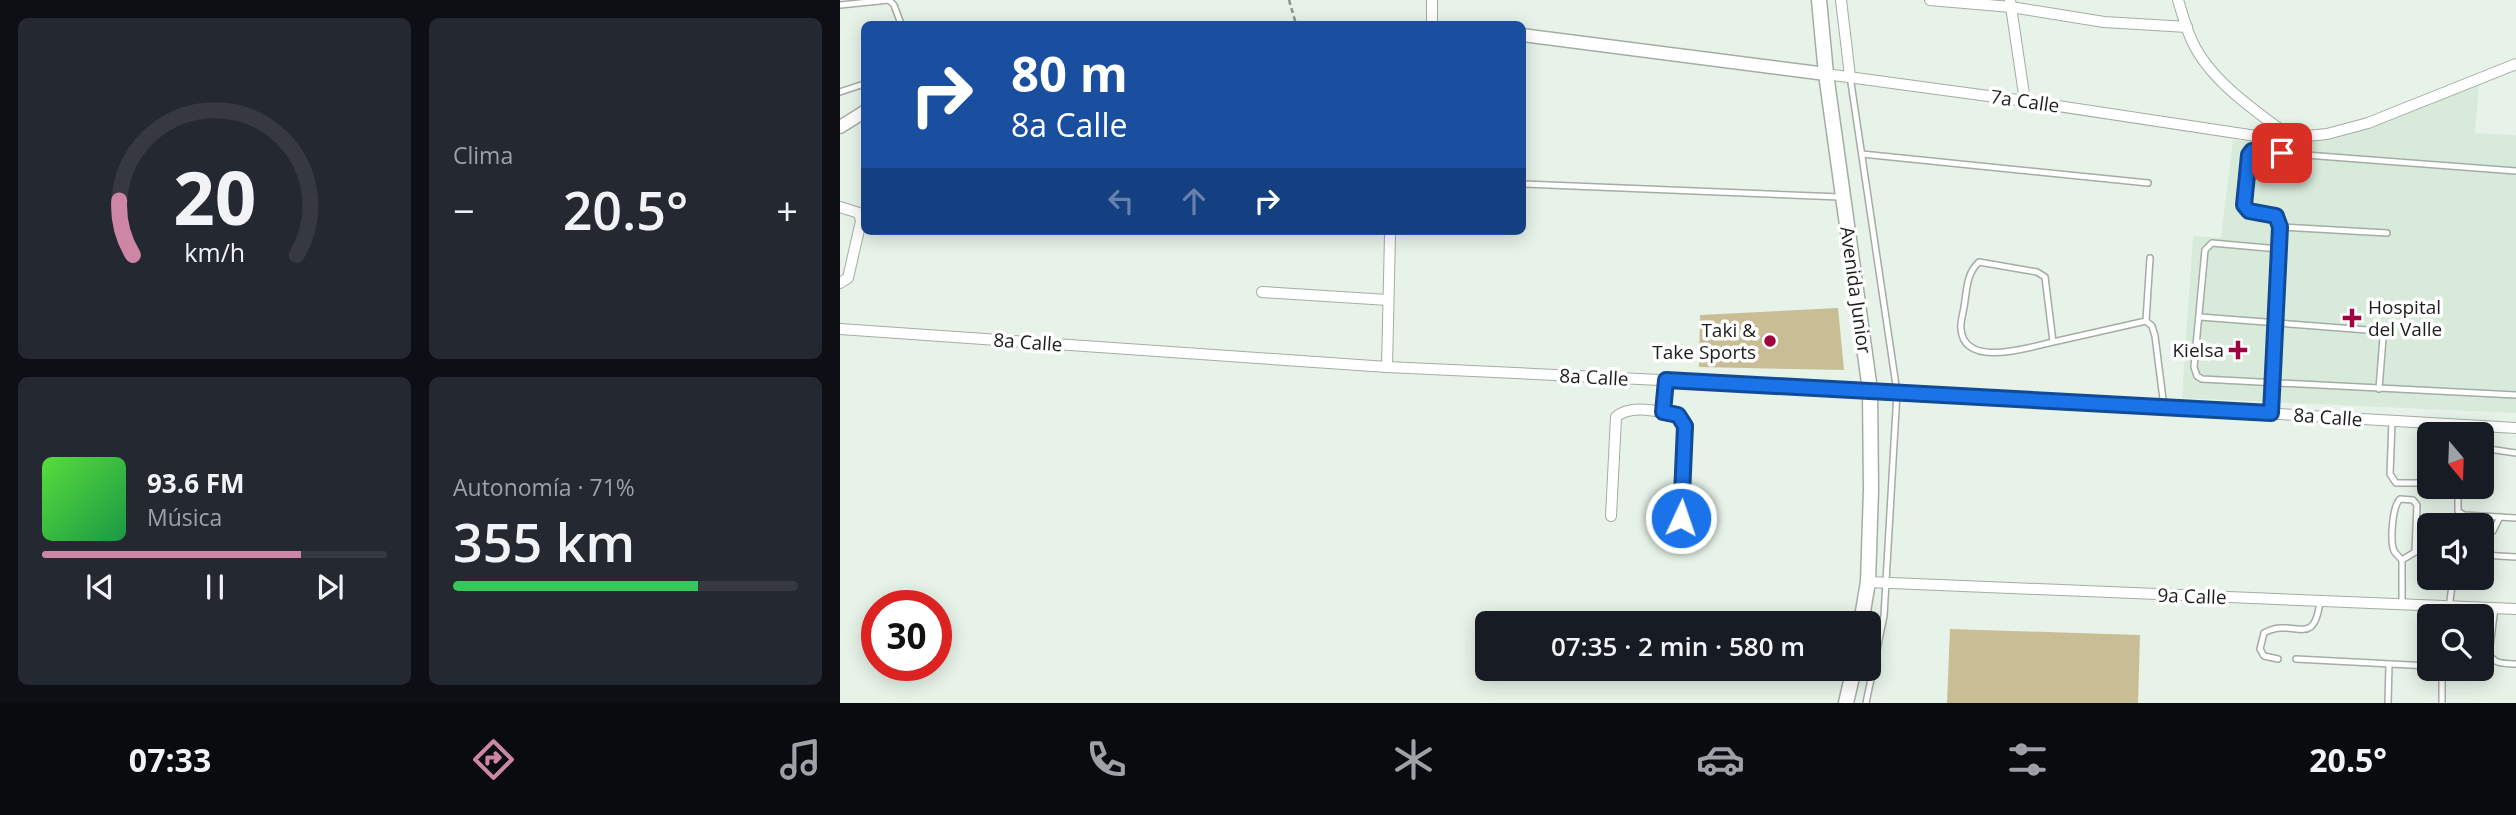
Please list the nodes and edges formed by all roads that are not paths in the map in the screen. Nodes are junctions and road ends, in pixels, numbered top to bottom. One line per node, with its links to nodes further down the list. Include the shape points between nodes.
1 (1432, 0): 9 (street)
2 (1819, 0): 13 (main road, Avenida Junior)
3 (1841, 0): 14 (street)
4 (1930, 0): 7 (street)
5 (2178, 0): 10 (street)
6 (841, 3): 8 (lane, via 889,0)
7 (2010, 4): 10 (street, via 2104,22); 17 (street)
8 (900, 21)
9 (1432, 21)
10 (2187, 27): 20 (street, via 2208,68)
11 (1526, 36): 13 (street, 7a Calle)
12 (2516, 64): 20 (street, 7a Calle, via 2368,123)
13 (1826, 74): 14 (street, 7a Calle); 25 (main road, Avenida Junior)
14 (1850, 76): 17 (street, 7a Calle); 21 (lane)
15 (861, 85): 16 (lane)
16 (840, 92)
17 (2025, 101): 20 (street, 7a Calle)
18 (861, 114): 19 (street)
19 (840, 127)
20 (2292, 138)
21 (1862, 154): 23 (lane); 45 (lane)
22 (2516, 172): 27 (lane, via 2252,151 2245,208 2276,216)
23 (2148, 183)
24 (1526, 184): 25 (lane)
25 (1843, 198): 44 (main road, Avenida Junior)
26 (840, 207): 32 (street, via 859,213 861,222 848,278)
27 (2280, 227): 28 (lane); 30 (lane)
28 (2387, 233)
29 (1390, 235): 34 (street)
30 (2279, 249): 35 (lane, via 2208,245); 37 (lane)
31 (2150, 258): 36 (lane)
32 (840, 283)
33 (1262, 292): 34 (street)
34 (1388, 300): 40 (street)
35 (2200, 317): 37 (lane); 42 (lane, via 2194,366 2197,376)
36 (2147, 321): 39 (lane); 47 (lane, via 2155,336)
37 (2274, 323): 42 (lane); 43 (lane, via 2380,331 2384,338)
38 (840, 329): 40 (street, 8a Calle)
39 (2053, 342): 39 (lane, via 1990,354 1976,351 1961,330 1970,271 1979,262 2045,277)
40 (1387, 367): 41 (street, 8a Calle)
41 (1666, 380): 44 (street, 8a Calle); 48 (street)
42 (2272, 384): 43 (lane); 49 (lane)
43 (2379, 389): 46 (lane)
44 (1870, 390): 45 (street, 8a Calle); 67 (main road, Avenida Junior)
45 (1897, 392): 47 (street, 8a Calle); 68 (lane)
46 (2516, 395)
47 (2164, 407): 49 (street, 8a Calle)
48 (1663, 412): 58 (street, via 1623,411 1616,417); 60 (street, via 1678,415 1685,426)
49 (2271, 413): 50 (street, 8a Calle)
50 (2392, 422): 51 (street, 8a Calle); 56 (lane, via 2389,474 2396,483)
51 (2417, 423)
52 (2494, 427): 53 (street, 8a Calle)
53 (2516, 428)
54 (2494, 450): 55 (lane)
55 (2516, 453)
56 (2417, 483)
57 (2458, 499): 59 (lane, via 2458,511 2464,515)
58 (1611, 516)
59 (2500, 517): 61 (lane); 62 (lane)
60 (1681, 518)
61 (2516, 518)
62 (2494, 529)
63 (2415, 552): 66 (lane); 66 (lane, via 2417,505 2400,499 2393,513 2394,549)
64 (2494, 556): 65 (lane)
65 (2516, 557)
66 (2402, 560): 70 (lane)
67 (1868, 582): 68 (street, 9a Calle); 74 (main road, Avenida Junior)
68 (1886, 583): 69 (street, 9a Calle); 83 (lane)
69 (2320, 601): 70 (street, 9a Calle); 75 (lane, via 2311,628 2283,627 2264,633 2260,649 2264,656)
70 (2402, 605): 71 (street, 9a Calle)
71 (2417, 607)
72 (2495, 608): 73 (street, 9a Calle); 78 (lane, via 2489,654 2497,663)
73 (2516, 609)
74 (1863, 611)
75 (2278, 659)
76 (2296, 659): 77 (lane)
77 (2389, 664): 79 (lane); 84 (lane)
78 (2516, 664)
79 (2417, 665)
80 (1851, 681): 82 (main road)
81 (2442, 681): 85 (lane)
82 (1846, 703)
83 (1866, 703)
84 (2388, 703)
85 (2442, 703)

